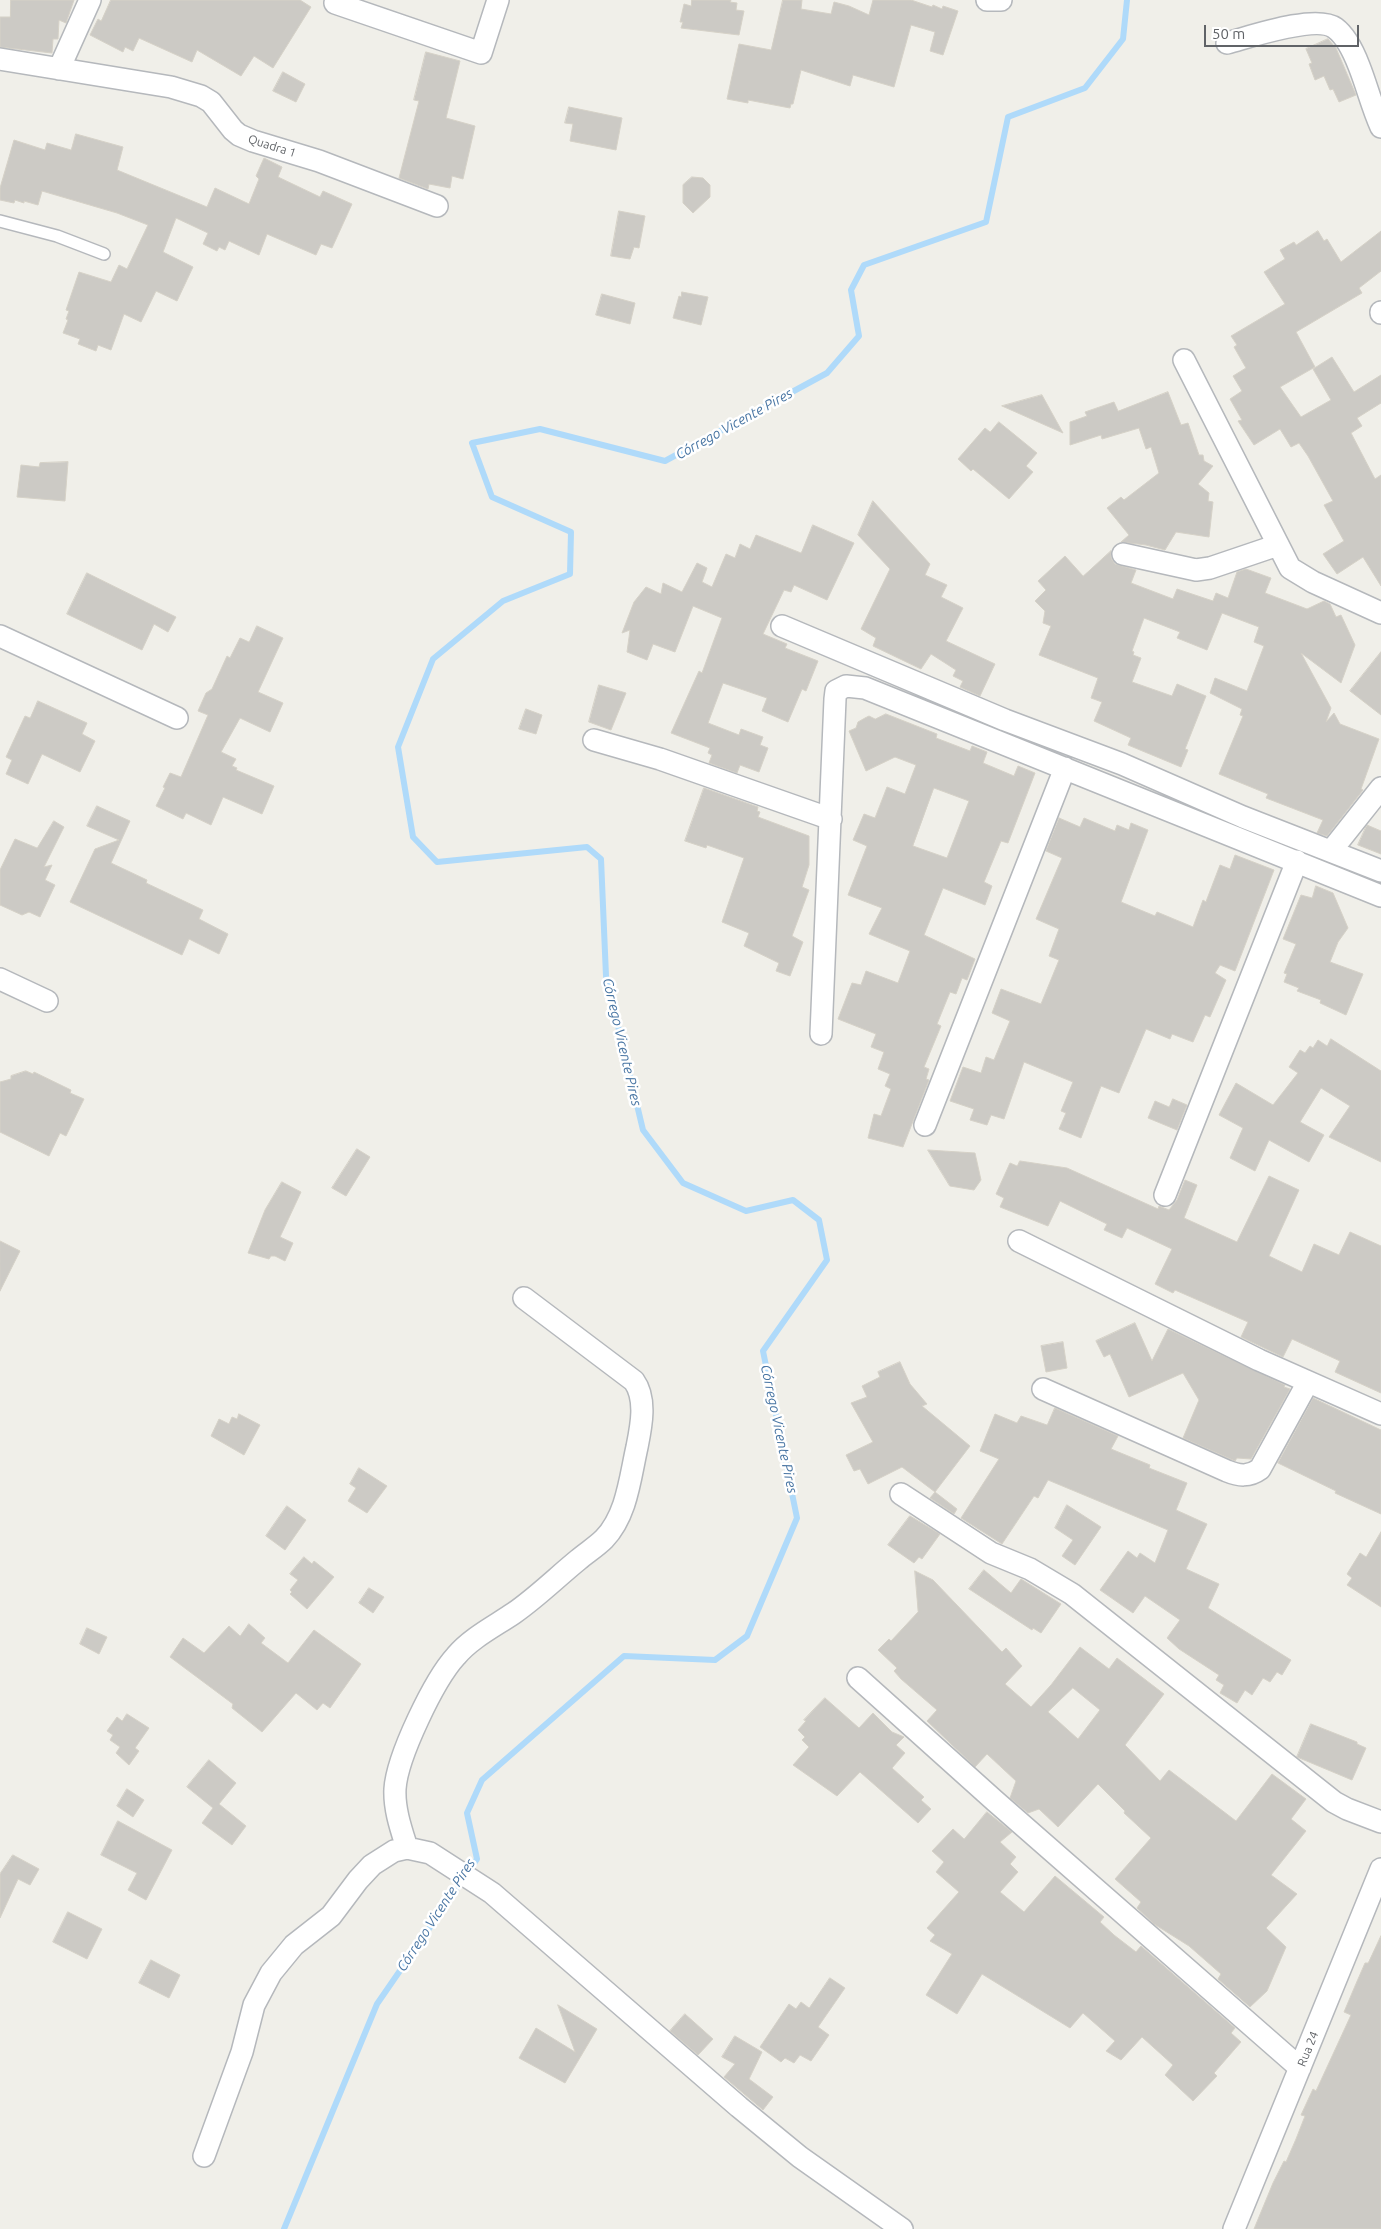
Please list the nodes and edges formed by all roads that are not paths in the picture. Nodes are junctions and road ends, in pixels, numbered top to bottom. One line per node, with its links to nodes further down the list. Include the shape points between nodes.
1 (90, 0): 8 (street)
2 (498, 0): 5 (street, via 481,53)
3 (987, 0): 4 (street)
4 (1001, 0)
5 (335, 3)
6 (1227, 43): 9 (street, via 1304,24 1334,26 1345,37 1358,64)
7 (0, 59): 8 (street, Quadra 1)
8 (59, 69): 10 (street, Quadra 1, via 171,87 201,96 211,102 239,135)
9 (1381, 127)
10 (437, 206)
11 (0, 221): 12 (lane, via 57,236)
12 (104, 254)
13 (1184, 360): 14 (street)
14 (1278, 545): 15 (street, via 1196,570); 16 (street, via 1290,568 1299,575)
15 (1123, 554)
16 (1381, 613)
17 (782, 626): 24 (street)
18 (0, 636): 19 (street)
19 (177, 718)
20 (594, 740): 23 (street, via 660,759)
21 (1065, 768): 23 (street, via 865,688 846,686 836,691 834,699); 25 (street); 31 (street)
22 (1381, 788): 24 (street)
23 (831, 819): 30 (street)
24 (1331, 851): 26 (street)
25 (1297, 861): 27 (street); 32 (street)
26 (1381, 871)
27 (1381, 896)
28 (0, 979): 29 (street)
29 (47, 1001)
30 (821, 1034)
31 (925, 1125)
32 (1166, 1195)
33 (1020, 1241): 35 (street)
34 (524, 1298): 41 (street, via 634,1381 638,1388 642,1408 640,1431 626,1500 618,1520 605,1538 529,1602 466,1646 444,1673 408,1742 395,1789 396,1810)
35 (1308, 1382): 36 (street, via 1260,1469 1249,1475 1227,1471); 37 (street)
36 (1043, 1389)
37 (1381, 1414)
38 (901, 1494): 40 (street, via 991,1554 1030,1569 1072,1594 1334,1802)
39 (858, 1678): 43 (street)
40 (1381, 1822)
41 (407, 1848): 44 (street, via 394,1851 372,1864 331,1916 294,1945 271,1973 254,2004 242,2052); 45 (street, via 430,1853 509,1907 738,2107 800,2157)
42 (1381, 1869): 43 (street, Rua 24)
43 (1300, 2068): 46 (street, Rua 24)
44 (204, 2156)
45 (902, 2229)
46 (1234, 2229)

